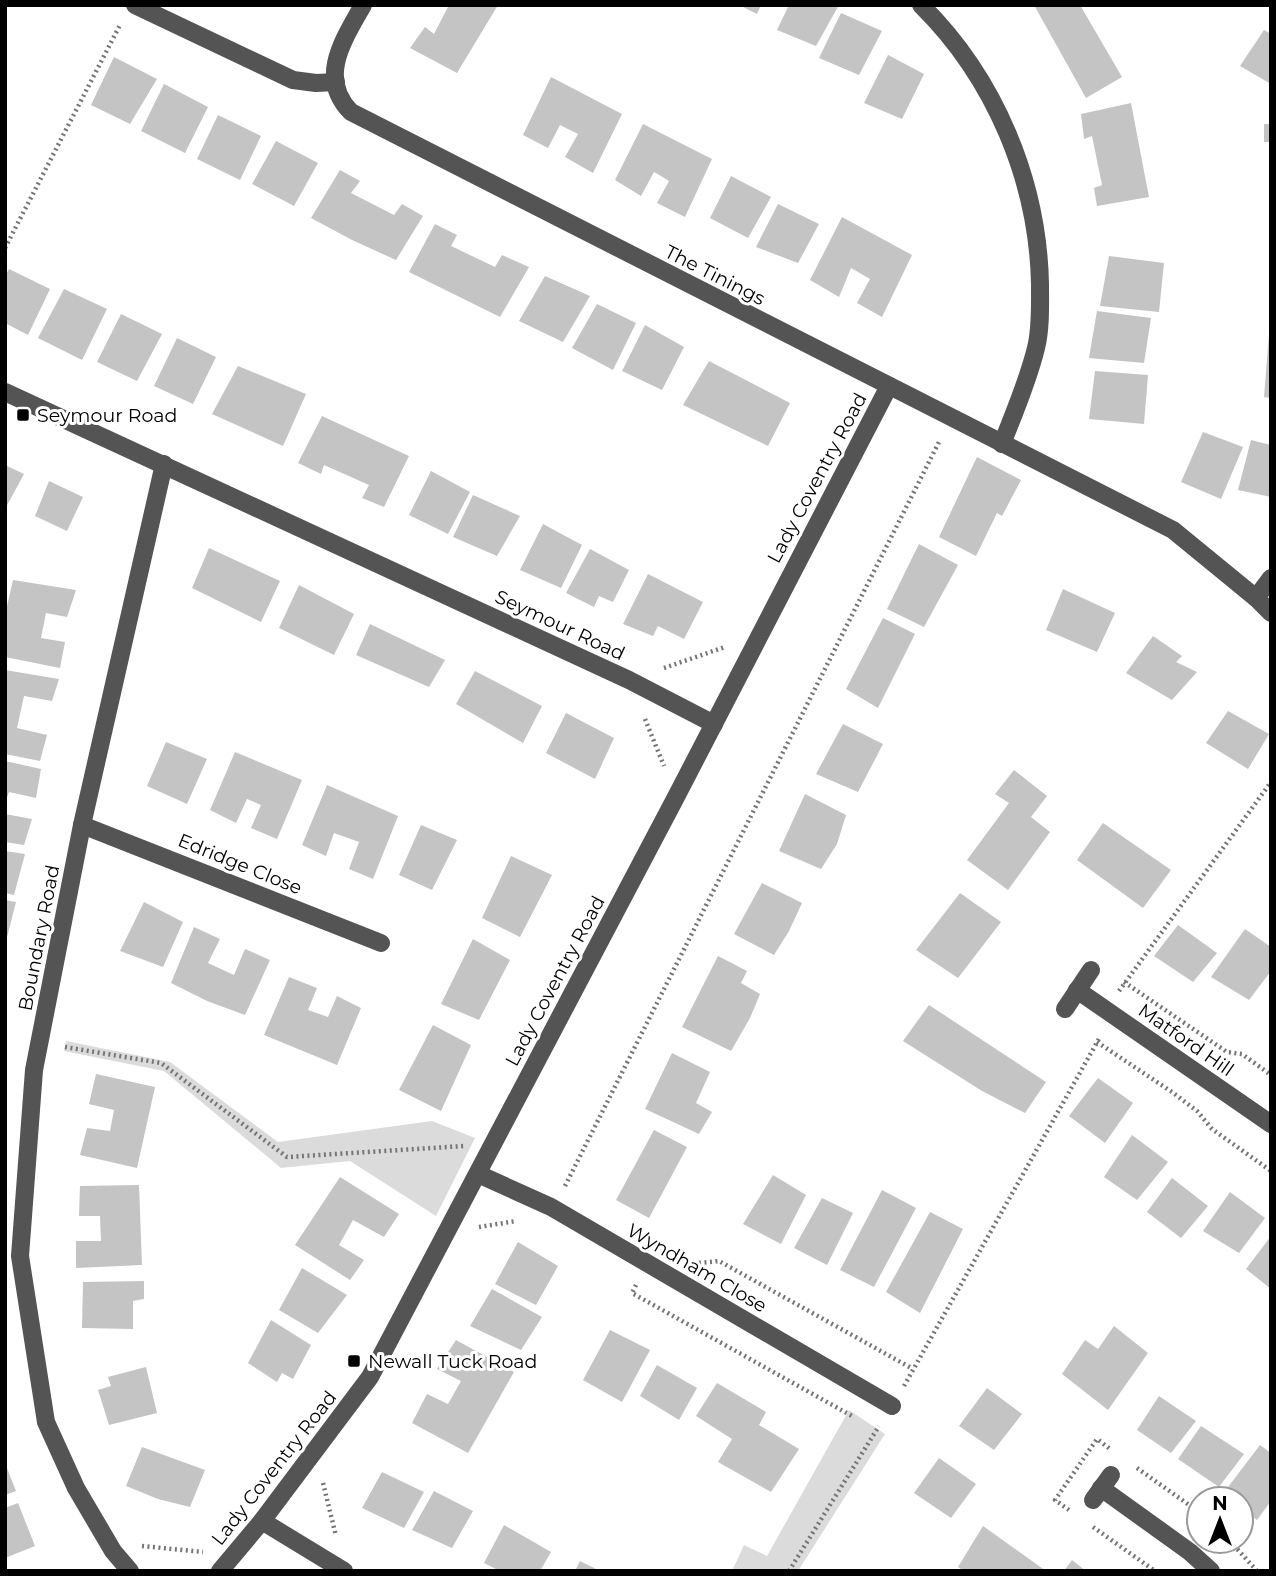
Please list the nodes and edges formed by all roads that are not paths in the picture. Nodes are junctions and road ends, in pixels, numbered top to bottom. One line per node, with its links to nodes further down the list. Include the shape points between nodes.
1 (362, 5): 4 (street, via 337,55)
2 (921, 5): 7 (street, via 954,41 997,109 1023,176 1033,220 1040,263 1037,346)
3 (129, 11): 4 (street, via 293,80)
4 (336, 82): 5 (street, The Tinings, via 343,104 363,120)
5 (888, 386): 7 (street, The Tinings); 12 (street, Lady Coventry Road)
6 (5, 392): 8 (street, Seymour Road)
7 (1002, 444): 10 (street, The Tinings, via 1173,530)
8 (164, 464): 12 (street, Seymour Road); 13 (street, Boundary Road)
9 (1271, 578): 10 (street)
10 (1256, 598): 11 (street, The Tinings)
11 (1271, 613)
12 (714, 724): 19 (street, Lady Coventry Road)
13 (82, 825): 14 (street, Edridge Close); 24 (street, Boundary Road, via 34,1070 20,1256 46,1422 76,1488)
14 (381, 943)
15 (1091, 970): 16 (street)
16 (1077, 990): 17 (street); 18 (street, Matford Hill)
17 (1065, 1009)
18 (1271, 1124)
19 (478, 1174): 20 (street, Wyndham Close, via 551,1207); 22 (street, Lady Coventry Road, via 370,1377)
20 (892, 1406)
21 (1102, 1488): 26 (street)
22 (262, 1521): 23 (street); 25 (street, Lady Coventry Road)
23 (337, 1567)
24 (130, 1571)
25 (220, 1571)
26 (1211, 1571)

